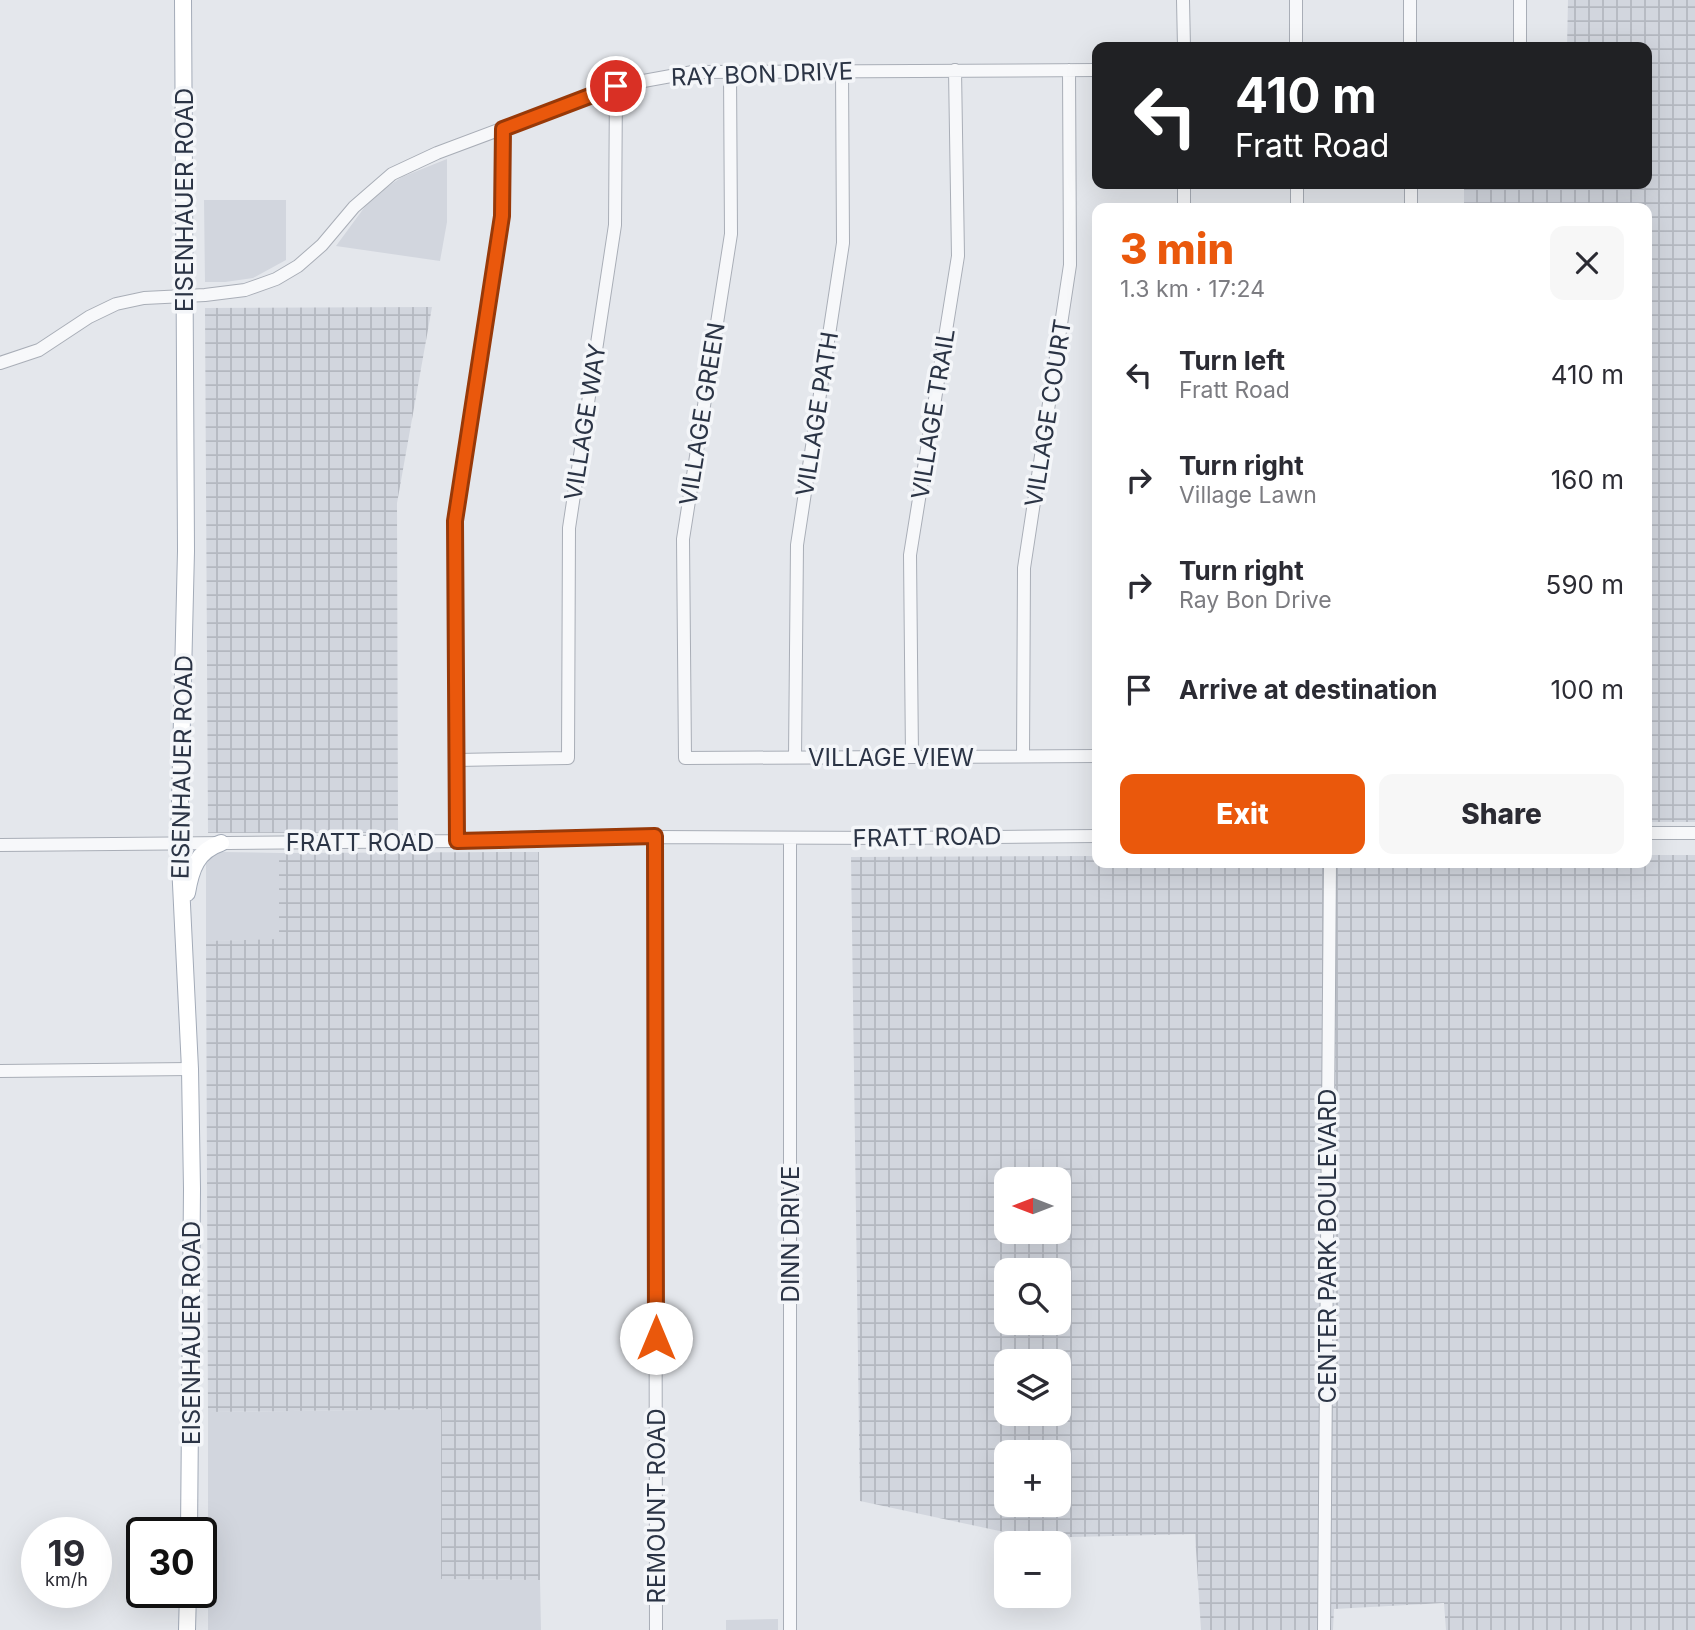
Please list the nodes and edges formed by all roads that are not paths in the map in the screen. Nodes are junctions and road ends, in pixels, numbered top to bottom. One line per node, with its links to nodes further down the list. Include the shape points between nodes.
1 (183, 0): 17 (main road, EISENHAUER ROAD)
2 (1183, 0): 6 (street)
3 (1296, 0): 7 (street)
4 (1410, 0): 8 (street)
5 (1520, 0): 9 (street)
6 (1184, 42)
7 (1296, 42)
8 (1410, 42)
9 (1520, 42)
10 (955, 70): 11 (street, RAY BON DRIVE); 13 (street, RAY BON DRIVE); 22 (street, VILLAGE TRAIL, via 958,256 910,555)
11 (1069, 70): 12 (street, RAY BON DRIVE); 19 (street, VILLAGE COURT, via 1070,265 1024,568)
12 (1092, 70)
13 (842, 71): 14 (street, RAY BON DRIVE); 21 (street, VILLAGE PATH, via 843,243 797,545)
14 (730, 72): 15 (street, RAY BON DRIVE, via 675,74); 23 (street, VILLAGE GREEN, via 731,234 683,539)
15 (616, 86): 16 (street, RAY BON DRIVE); 24 (street, VILLAGE WAY, via 615,225 569,528 568,758)
16 (503, 129): 17 (street, RAY BON DRIVE, via 391,174 354,207 322,245 276,278 245,290); 24 (street, via 502,216 455,521)
17 (185, 295): 18 (street, RAY BON DRIVE, via 116,304 39,350); 31 (main road, EISENHAUER ROAD, via 186,551)
18 (0, 363)
19 (1023, 756): 20 (street, VILLAGE VIEW); 22 (street, VILLAGE VIEW)
20 (1092, 756)
21 (795, 757): 22 (street, VILLAGE VIEW); 23 (street, VILLAGE VIEW)
22 (912, 757)
23 (685, 758)
24 (457, 760): 30 (street)
25 (1652, 833): 26 (street)
26 (1695, 833)
27 (655, 836): 29 (street, FRATT ROAD); 30 (street, FRATT ROAD); 41 (street, REMOUNT ROAD)
28 (1092, 836): 29 (street, FRATT ROAD)
29 (790, 838): 42 (street, DINN DRIVE)
30 (457, 841): 32 (street, FRATT ROAD)
31 (179, 843): 32 (street, FRATT ROAD); 33 (street, FRATT ROAD); 35 (main road, EISENHAUER ROAD)
32 (221, 843): 35 (main road, via 206,850 193,865)
33 (0, 845)
34 (1330, 868): 43 (street, CENTER PARK BOULEVARD)
35 (181, 926): 36 (main road, EISENHAUER ROAD)
36 (190, 1069): 37 (street); 38 (main road, EISENHAUER ROAD)
37 (0, 1071)
38 (190, 1517)
39 (188, 1608): 40 (main road)
40 (188, 1629)
41 (656, 1630)
42 (790, 1630)
43 (1324, 1630)

